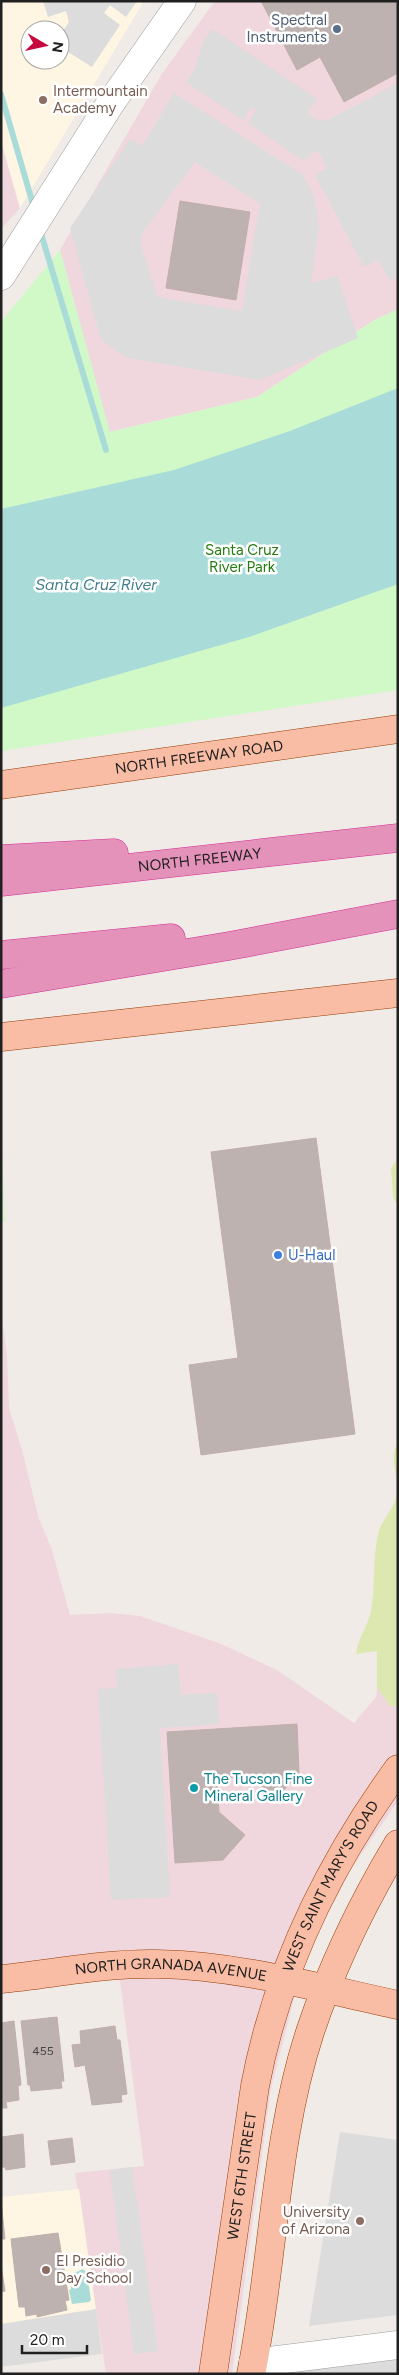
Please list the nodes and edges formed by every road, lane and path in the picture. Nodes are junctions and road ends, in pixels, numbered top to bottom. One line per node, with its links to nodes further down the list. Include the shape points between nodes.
1 (182, 1): 2 (street, via 113,100)
2 (1, 276)
3 (398, 729): 4 (main road, NORTH FREEWAY ROAD)
4 (1, 785)
5 (398, 838): 6 (highway); 7 (highway, NORTH FREEWAY)
6 (1, 859)
7 (1, 882)
8 (398, 914): 9 (highway); 10 (highway)
9 (1, 955)
10 (1, 984)
11 (398, 993): 12 (main road)
12 (1, 1037)
13 (398, 1769): 16 (main road, WEST SAINT MARY'S ROAD, via 343,1851)
14 (398, 1844): 17 (main road, via 372,1888)
15 (1, 1979): 16 (main road, NORTH GRANADA AVENUE, via 118,1965 156,1964 239,1972)
16 (283, 1981): 17 (main road, NORTH GRANADA AVENUE); 21 (main road, WEST 6TH STREET, via 261,2052)
17 (326, 1990): 18 (main road, NORTH GRANADA AVENUE); 20 (main road, via 310,2033 295,2093)
18 (398, 2005)
19 (398, 2345): 20 (street)
20 (252, 2368)
21 (213, 2374)

